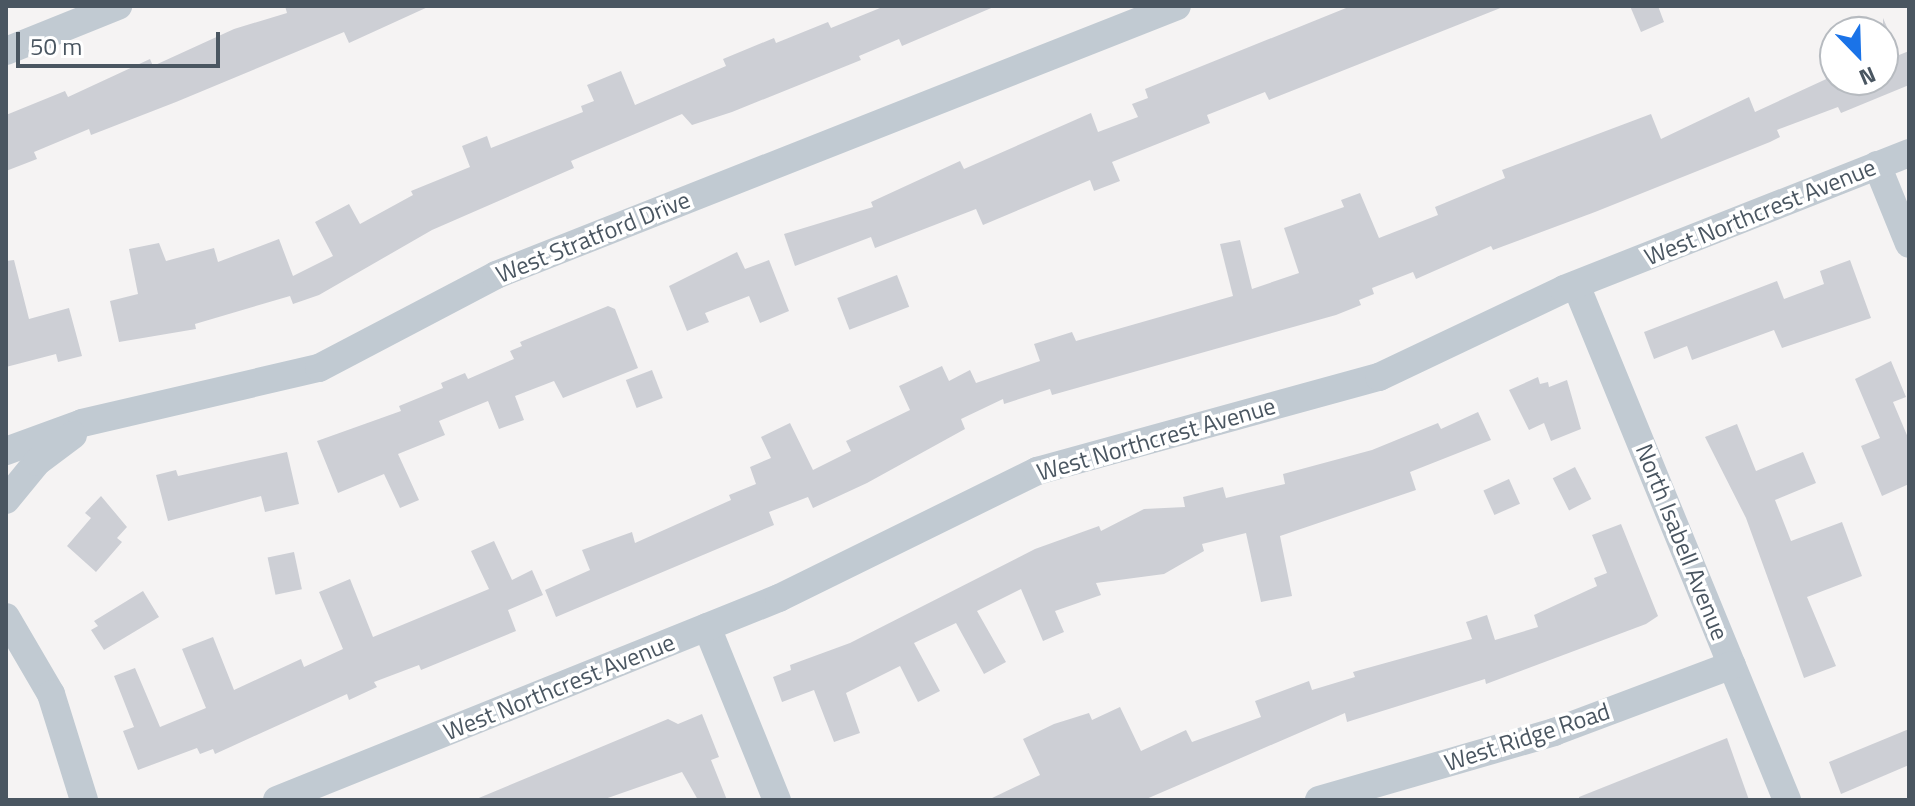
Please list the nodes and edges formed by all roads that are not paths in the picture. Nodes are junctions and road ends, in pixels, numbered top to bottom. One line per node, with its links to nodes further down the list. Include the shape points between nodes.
1 (118, 6): 3 (street)
2 (1177, 6): 8 (street, West Stratford Drive, via 496,275 319,368)
3 (6, 51)
4 (1909, 153): 5 (street, West Northcrest Avenue)
5 (1877, 165): 6 (street); 7 (street, West Northcrest Avenue)
6 (1909, 244)
7 (1576, 285): 12 (street, West Northcrest Avenue, via 1379,377 1037,471 976,497 835,573); 14 (street, North Isabell Avenue)
8 (133, 411): 9 (street, West Stratford Drive); 10 (street, via 60,443)
9 (6, 451)
10 (6, 500)
11 (6, 617): 13 (street)
12 (707, 627): 16 (street, West Northcrest Avenue); 17 (street)
13 (13, 634): 15 (street, via 51,694)
14 (1732, 665): 18 (street, West Ridge Road, via 1554,732); 19 (street, North Isabell Avenue)
15 (84, 800)
16 (277, 800)
17 (777, 800)
18 (1319, 800)
19 (1787, 800)

